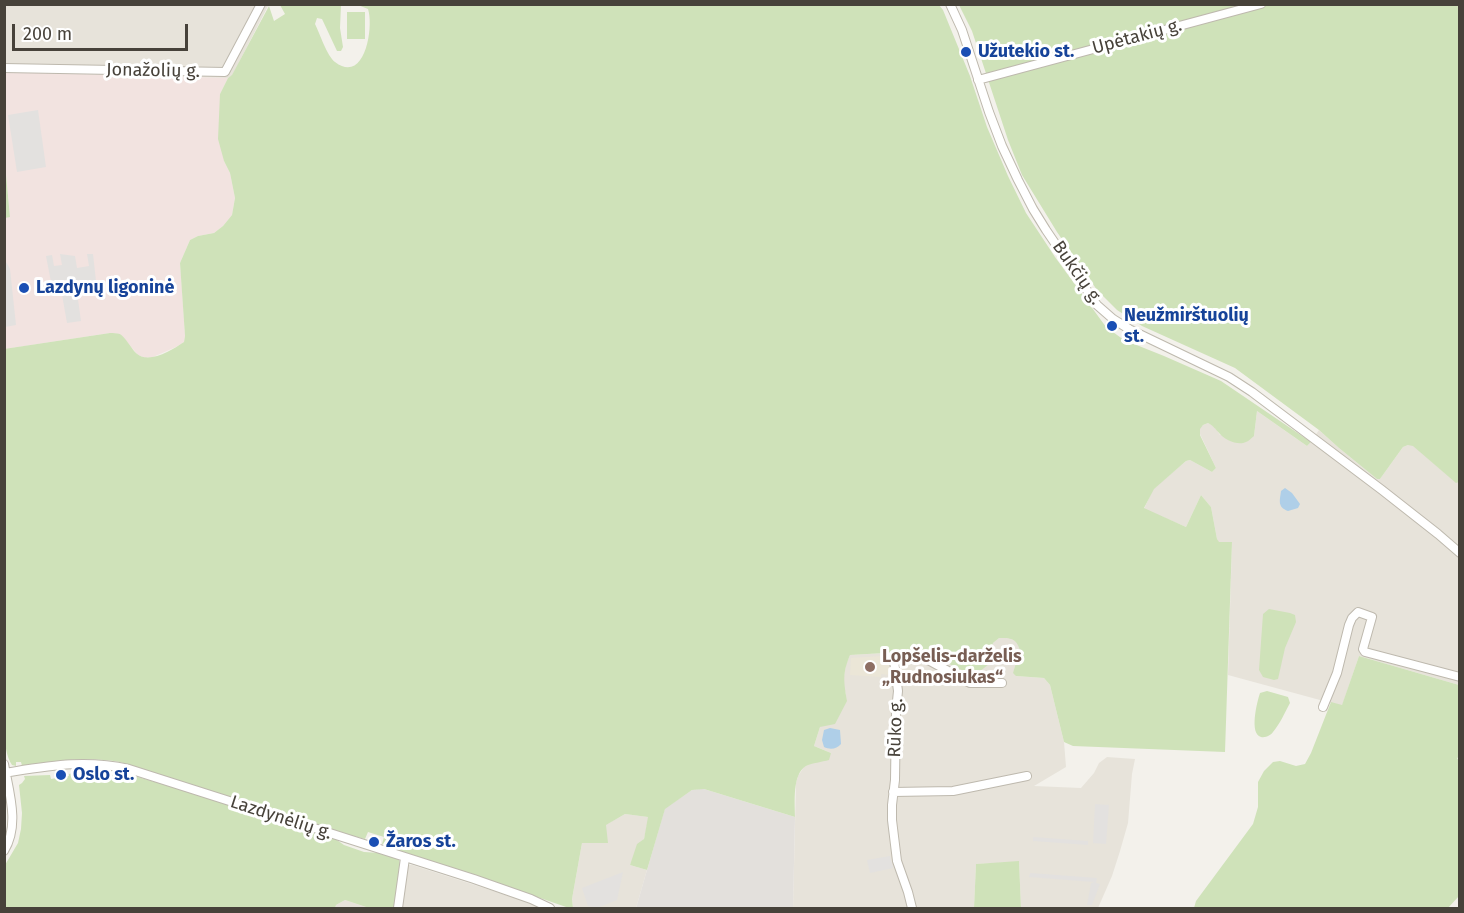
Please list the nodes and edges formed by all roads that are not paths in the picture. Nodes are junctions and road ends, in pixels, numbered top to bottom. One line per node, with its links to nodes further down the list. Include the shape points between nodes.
1 (261, 4): 4 (street, Jonažolių g., via 225,72)
2 (950, 4): 5 (street, Bukčių g.)
3 (1261, 4): 5 (street, Upėtakių g.)
4 (4, 68)
5 (978, 80): 6 (street, Bukčių g., via 1023,190 1097,305 1130,329 1252,392)
6 (1460, 553)
7 (1460, 677): 9 (street, via 1365,652 1372,617 1358,612 1349,625 1337,673)
8 (1002, 683): 12 (street, Rūko g., via 970,683 913,656 894,661 898,691)
9 (1323, 707)
10 (5, 770): 13 (street, via 13,824); 14 (street, Lazdynėlių g., via 75,763 112,765)
11 (1027, 776): 12 (street, via 952,791)
12 (893, 792): 17 (street, Rūko g., via 895,847)
13 (4, 851)
14 (405, 858): 15 (street); 16 (street, Lazdynėlių g., via 531,899)
15 (398, 909)
16 (550, 909)
17 (912, 909)

